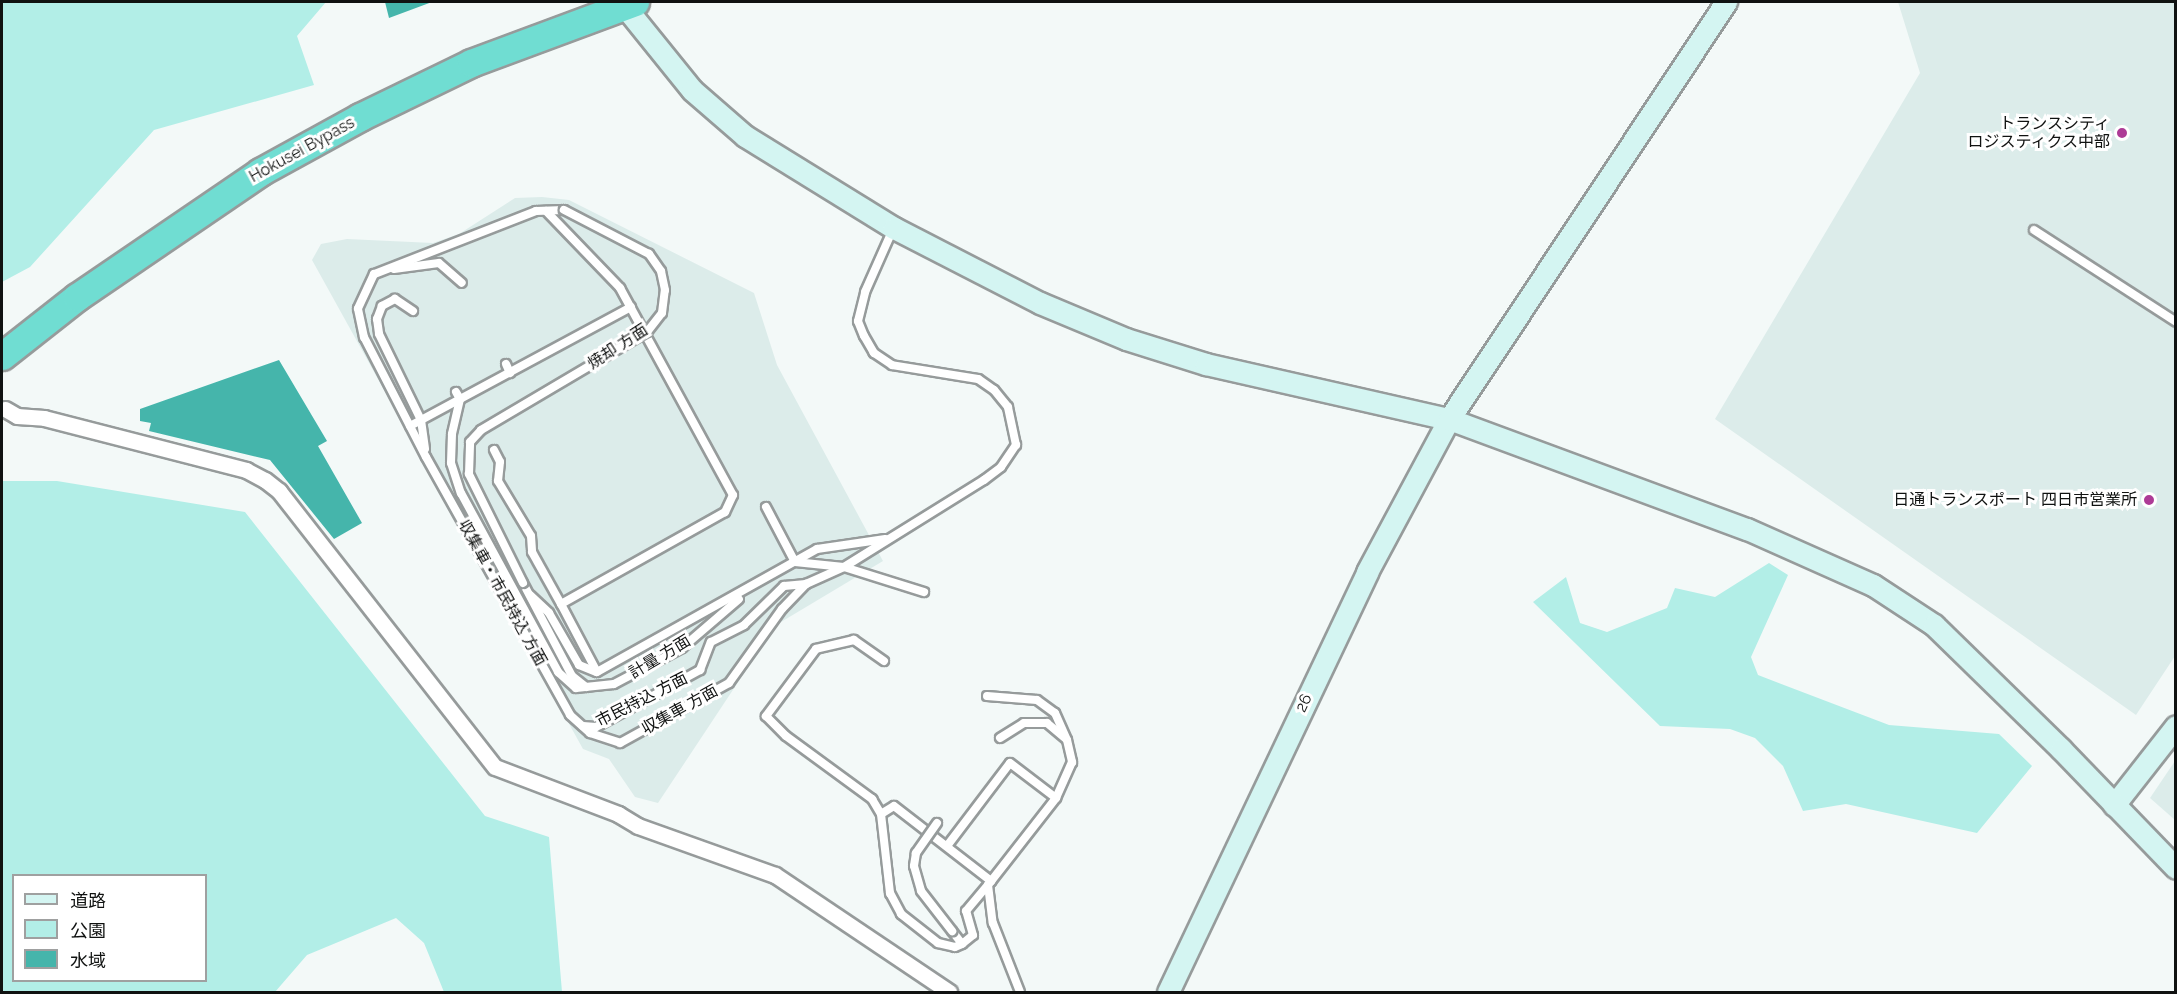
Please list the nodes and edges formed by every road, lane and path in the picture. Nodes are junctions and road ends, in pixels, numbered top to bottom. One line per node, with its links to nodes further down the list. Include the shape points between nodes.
1 (1726, 2): 16 (street, 26)
2 (626, 3): 4 (street, via 692,90 745,136); 11 (highway, Hokusei Bypass, via 471,63 260,172 77,297)
3 (546, 211): 6 (lane, 焼却 方面); 8 (lane, via 620,288); 27 (lane, 焼却 方面, bridge, via 564,210 649,254 661,271 665,290 662,313 647,332 481,430 470,442 470,474)
4 (894, 228): 16 (street, via 1040,303 1126,339 1206,364); 22 (lane, via 865,292 858,321 864,336 874,353 892,365 978,379 994,390 1008,407 1016,445 1001,466 984,480)
5 (2034, 230): 10 (lane)
6 (390, 269): 7 (lane, via 439,263); 18 (lane, 収集車・市民持込 方面, via 375,274 358,309 364,337)
7 (462, 283)
8 (631, 307): 13 (lane); 29 (lane, via 733,495 724,512)
9 (413, 311): 17 (lane, via 395,299 382,306 376,320)
10 (2175, 322)
11 (2, 356)
12 (506, 364): 13 (lane)
13 (510, 373): 14 (lane)
14 (458, 396): 17 (lane); 32 (lane, via 451,463 461,493 558,672 576,688)
15 (5, 409): 46 (street, via 17,417 44,418 246,470 265,480 279,491 495,767 618,814 638,826 775,875)
16 (1449, 419): 39 (street, via 1747,529 1874,585 1934,625); 48 (street, 26, via 1367,572)
17 (421, 420): 18 (lane); 20 (lane)
18 (410, 426): 20 (lane, 収集車・市民持込 方面)
19 (494, 450): 29 (lane, via 500,462 498,481 531,536 532,552)
20 (426, 457): 34 (lane, 収集車・市民持込 方面, via 570,716)
21 (766, 507): 23 (lane)
22 (889, 538): 23 (lane, via 817,549); 24 (lane)
23 (795, 562): 24 (lane); 26 (lane)
24 (844, 567): 25 (lane); 28 (lane)
25 (806, 584): 34 (lane, 市民持込 方面, via 784,586 744,625 711,642 700,670 596,728); 34 (lane, 収集車 方面, via 782,609 729,683 620,743)
26 (754, 586): 31 (lane); 32 (lane, 計量 方面, via 682,648 614,684)
27 (527, 592): 31 (lane, via 549,613 579,665); 32 (lane, via 572,676)
28 (924, 592)
29 (561, 604): 31 (lane)
30 (884, 661): 40 (lane, via 854,640 816,649 766,716 786,736 872,799)
31 (597, 672)
32 (586, 687)
33 (987, 696): 37 (lane, via 1037,700 1055,713)
34 (582, 726)
35 (2175, 726): 39 (street)
36 (1000, 738): 37 (lane, via 1018,726 1037,722 1047,723)
37 (1067, 740): 38 (lane, via 1072,762)
38 (1056, 798): 42 (lane, via 1010,763); 44 (lane)
39 (2114, 805): 43 (street)
40 (880, 814): 42 (lane, via 894,806); 45 (lane, via 894,906 938,943 955,947)
41 (938, 823): 45 (lane, bridge, via 916,854 914,866 921,891)
42 (946, 846): 44 (lane)
43 (2175, 868)
44 (989, 883): 45 (lane, via 966,911 973,935); 47 (lane, via 993,923)
45 (962, 944)
46 (950, 993)
47 (1020, 993)
48 (1168, 993)

